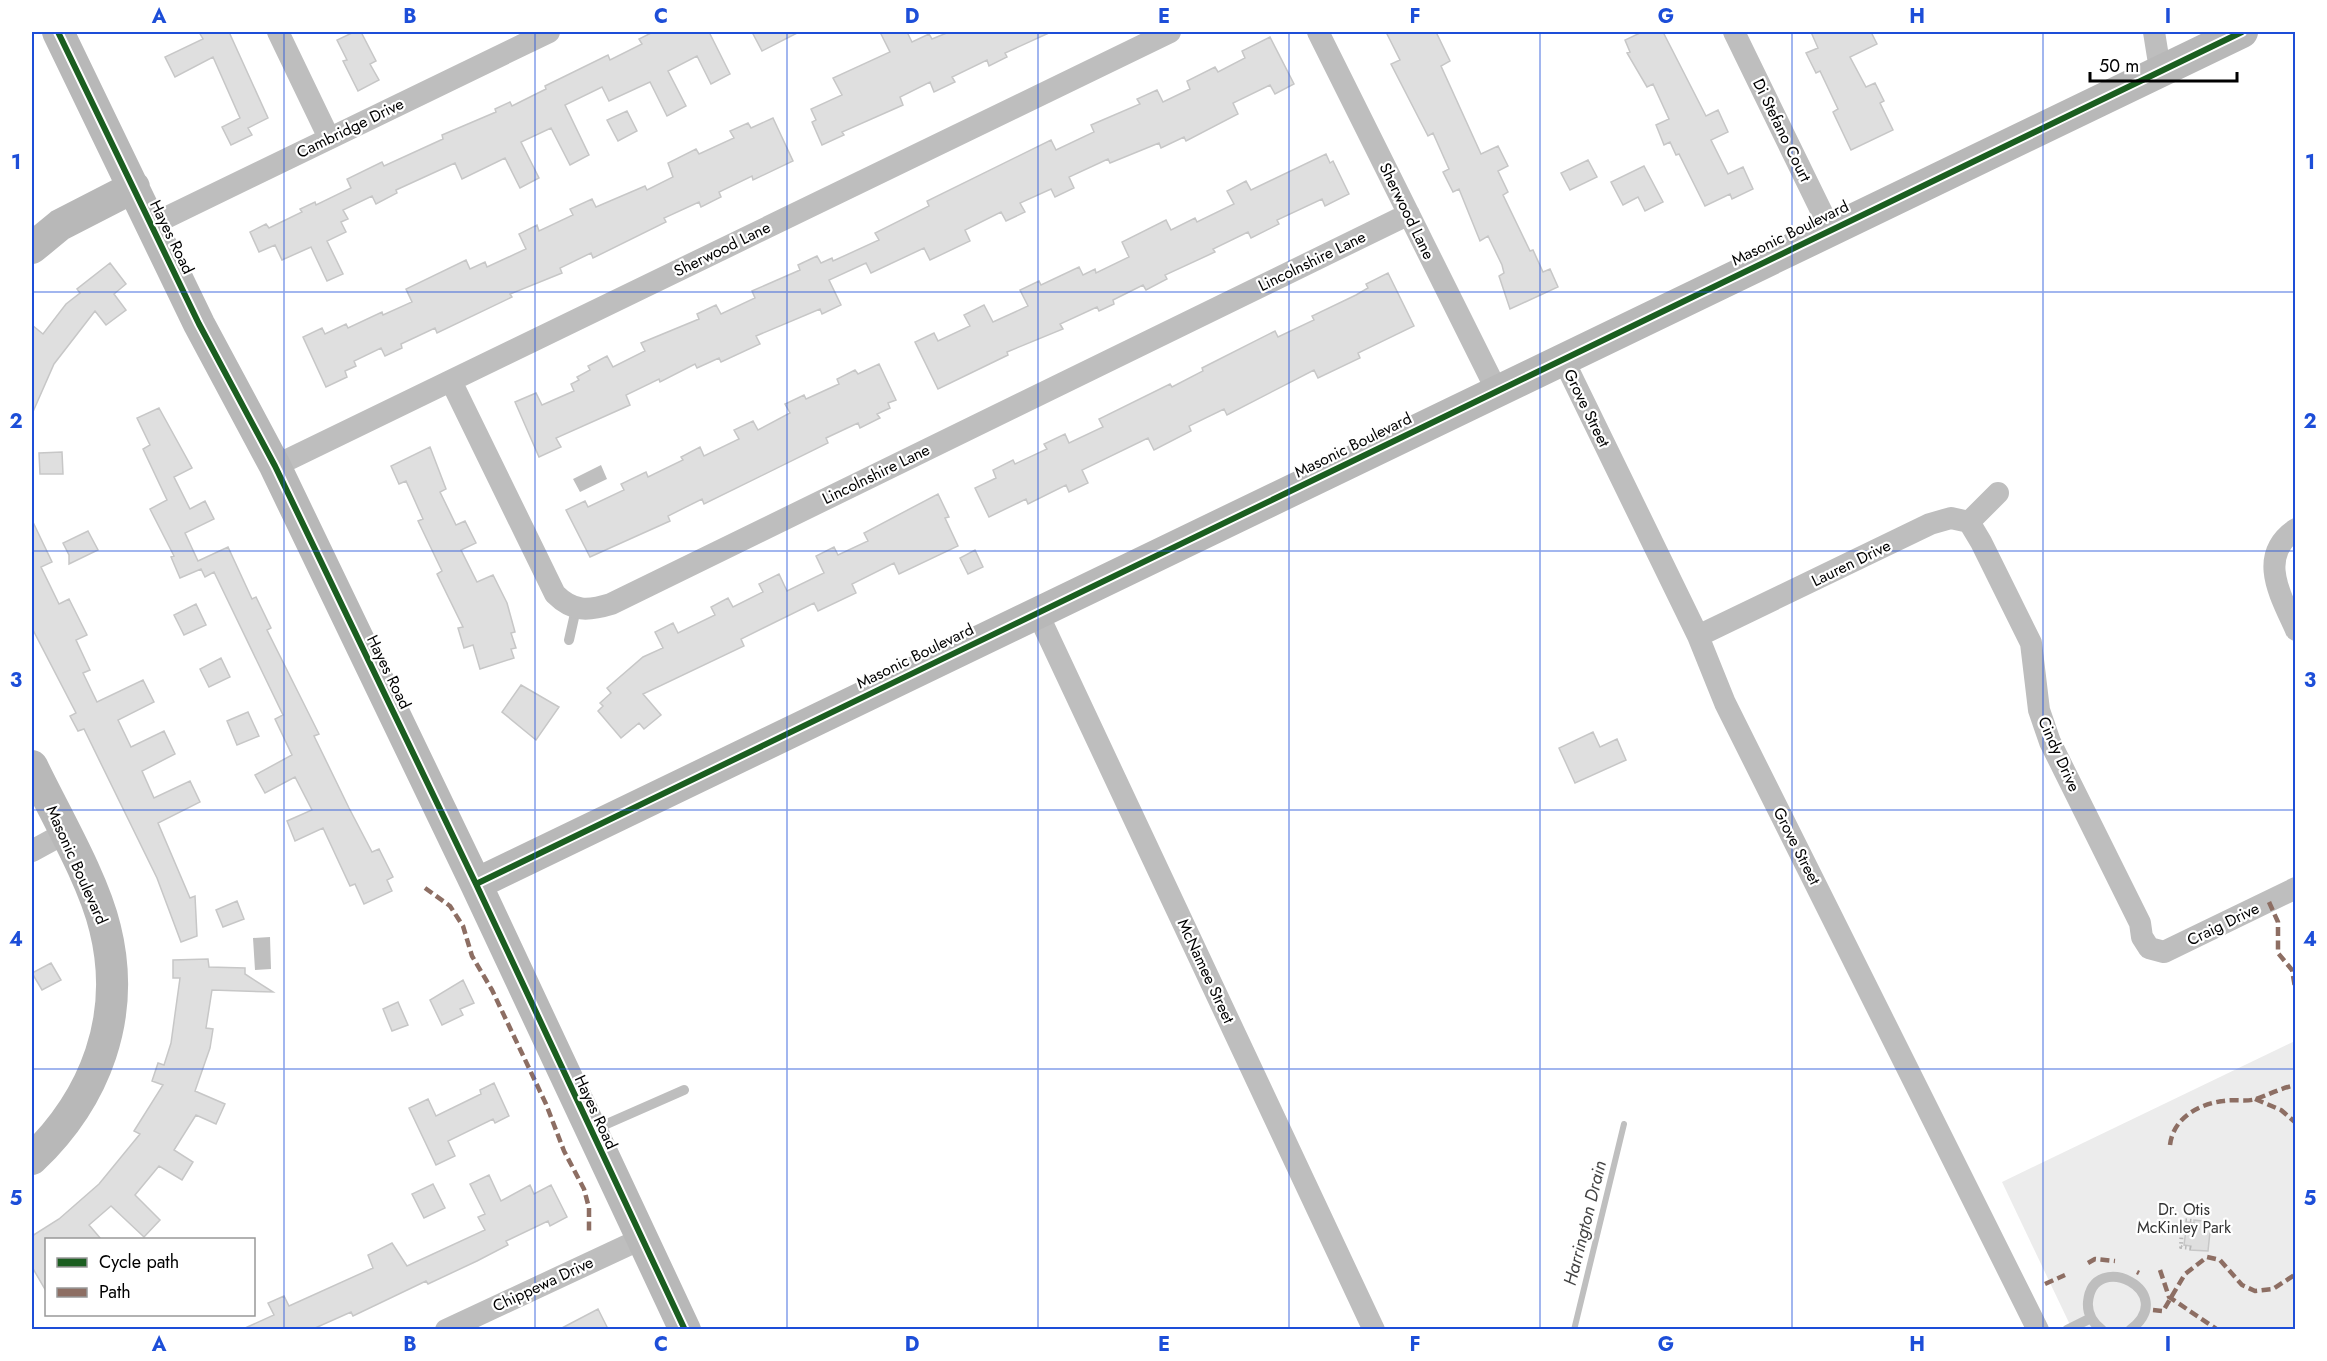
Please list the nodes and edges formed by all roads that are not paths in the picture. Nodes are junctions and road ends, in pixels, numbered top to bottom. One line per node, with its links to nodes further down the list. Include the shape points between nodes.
1 (58, 32): 11 (street, Hayes Road)
2 (278, 32): 10 (street)
3 (549, 32): 10 (street, Cambridge Drive)
4 (1170, 32): 17 (street, Sherwood Lane)
5 (1318, 32): 12 (street, Sherwood Lane)
6 (1734, 32): 14 (street, Di Stefano Court)
7 (2154, 32): 9 (street)
8 (2242, 32): 9 (street, Masonic Boulevard)
9 (2164, 69): 14 (street, Masonic Boulevard)
10 (329, 138): 13 (street, Cambridge Drive)
11 (134, 187): 13 (street, Hayes Road); 15 (street, via 60,225)
12 (1409, 214): 18 (street, Sherwood Lane); 23 (street, Lincolnshire Lane, via 611,604)
13 (151, 225): 19 (street, Hayes Road)
14 (1830, 229): 16 (street, Masonic Boulevard)
15 (32, 248)
16 (1563, 359): 18 (street, Masonic Boulevard); 26 (street, Grove Street)
17 (451, 381): 19 (street, Sherwood Lane); 23 (street, via 555,594)
18 (1497, 391): 24 (street, Masonic Boulevard)
19 (275, 466): 31 (street, Hayes Road)
20 (1998, 493): 21 (street)
21 (1968, 522): 26 (street, Lauren Drive, via 1951,518 1930,524); 33 (street, Cindy Drive, via 2031,643 2039,710 2050,742)
22 (2295, 529): 25 (street, via 2276,549 2273,572)
23 (576, 609): 27 (lane)
24 (1037, 612): 31 (street, Masonic Boulevard); 41 (street, McNamee Street)
25 (2295, 630)
26 (1698, 636): 42 (street, Grove Street, via 1725,703)
27 (569, 640)
28 (32, 766): 29 (street, Masonic Boulevard)
29 (65, 833): 30 (street); 36 (street, Masonic Boulevard, via 105,928 113,988 112,1013 88,1087 57,1134)
30 (32, 851)
31 (476, 884): 35 (street, Hayes Road)
32 (2295, 888): 33 (street, Craig Drive, via 2164,952)
33 (2149, 948)
34 (684, 1090): 35 (lane)
35 (590, 1131): 37 (street, Hayes Road)
36 (32, 1159)
37 (641, 1239): 39 (street, Chippewa Drive); 40 (street, Hayes Road)
38 (2091, 1318): 43 (lane); 44 (lane); 45 (lane, via 2088,1300 2097,1283 2124,1277 2140,1288 2145,1306 2139,1323)
39 (446, 1329)
40 (686, 1329)
41 (1374, 1329)
42 (2038, 1329)
43 (2067, 1329)
44 (2102, 1329)
45 (2130, 1329)

